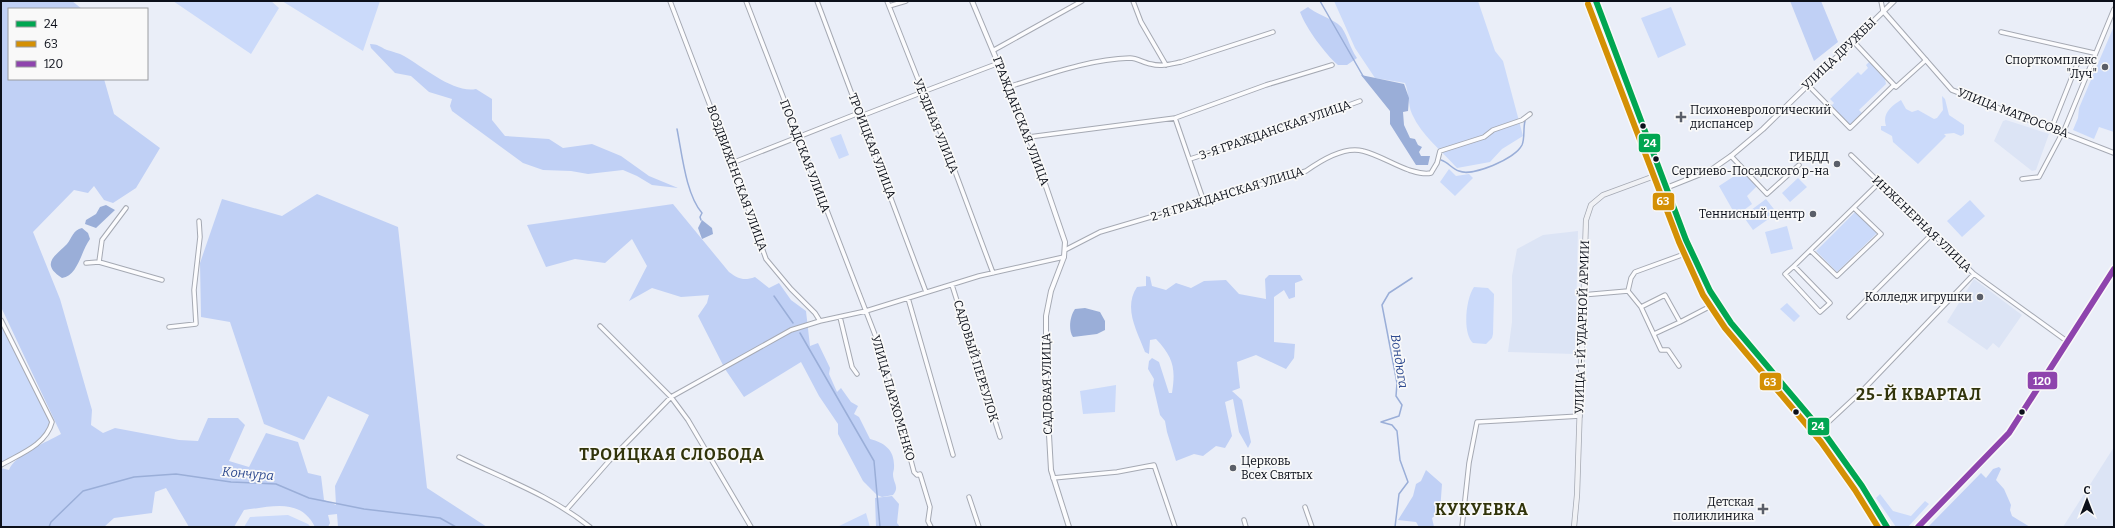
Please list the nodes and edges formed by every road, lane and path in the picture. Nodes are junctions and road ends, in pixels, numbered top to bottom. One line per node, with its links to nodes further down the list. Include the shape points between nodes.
1 (670, 1): 42 (street, ВОЗДВИЖЕНСКАЯ УЛИЦА)
2 (746, 1): 36 (street, ПОСАДСКАЯ УЛИЦА)
3 (817, 1): 31 (street, ТРОИЦКАЯ УЛИЦА)
4 (887, 1): 13 (street, УЕЗДНАЯ УЛИЦА)
5 (906, 1): 13 (street)
6 (972, 1): 19 (street, ГРАЖДАНСКАЯ УЛИЦА)
7 (1082, 1): 12 (street)
8 (1132, 1): 25 (street)
9 (1596, 1): 44 (main road)
10 (1881, 1): 15 (street, УЛИЦА МАТРОСОВА)
11 (1894, 1): 15 (street, УЛИЦА ДРУЖБЫ)
12 (1076, 3): 19 (street)
13 (889, 6): 29 (street, УЕЗДНАЯ УЛИЦА)
14 (2114, 9): 20 (street)
15 (1884, 11): 18 (street, УЛИЦА ДРУЖБЫ); 21 (street, УЛИЦА МАТРОСОВА)
16 (1273, 32): 25 (street)
17 (2001, 32): 20 (street)
18 (1852, 40): 26 (street, УЛИЦА ДРУЖБЫ); 27 (street)
19 (994, 50): 23 (street, ГРАЖДАНСКАЯ УЛИЦА)
20 (2094, 54): 35 (street)
21 (1926, 60): 27 (street, via 1896,87); 34 (street, УЛИЦА МАТРОСОВА, via 1959,94)
22 (2078, 62): 34 (street)
23 (999, 63): 28 (street, ГРАЖДАНСКАЯ УЛИЦА); 29 (street)
24 (1332, 64): 33 (street)
25 (1166, 65): 28 (street, via 1151,64 1132,58 1112,60)
26 (1807, 84): 27 (street, via 1850,128); 40 (street, УЛИЦА ДРУЖБЫ, via 1763,129)
27 (1894, 85)
28 (1008, 87): 37 (street, ГРАЖДАНСКАЯ УЛИЦА)
29 (924, 91): 31 (street); 62 (street, УЕЗДНАЯ УЛИЦА)
30 (1360, 101): 41 (street, 3-Я ГРАЖДАНСКАЯ УЛИЦА)
31 (860, 114): 36 (street); 67 (street, ТРОИЦКАЯ УЛИЦА)
32 (1530, 114): 48 (street, 2-Я ГРАЖДАНСКАЯ УЛИЦА, via 1522,120 1493,130 1484,137 1440,151 1431,173 1426,174 1398,166 1356,150 1324,158 1306,171)
33 (1175, 118): 37 (street); 41 (street)
34 (2052, 127): 35 (street, УЛИЦА МАТРОСОВА)
35 (2063, 132): 38 (street, УЛИЦА МАТРОСОВА); 45 (street, via 2039,177)
36 (798, 136): 42 (street); 72 (street, ПОСАДСКАЯ УЛИЦА)
37 (1029, 137): 53 (street, ГРАЖДАНСКАЯ УЛИЦА)
38 (2114, 153)
39 (1851, 155): 46 (street, ИНЖЕНЕРНАЯ УЛИЦА)
40 (1731, 156): 43 (street, via 1767,194); 47 (street, УЛИЦА ДРУЖБЫ, via 1711,170)
41 (1190, 159): 48 (street)
42 (732, 163): 76 (street, ВОЗДВИЖЕНСКАЯ УЛИЦА, via 766,259)
43 (1799, 165)
44 (1660, 174): 47 (main road); 68 (main road, УЛИЦА 1-Й УДАРНОЙ АРМИИ, via 1607,193 1591,205 1585,224)
45 (2022, 179)
46 (1879, 183): 50 (street); 52 (street, ИНЖЕНЕРНАЯ УЛИЦА)
47 (1666, 188): 56 (main road)
48 (1204, 202): 54 (street, 2-Я ГРАЖДАНСКАЯ УЛИЦА, via 1100,232)
49 (126, 208): 58 (street, via 102,240)
50 (1855, 209): 55 (street); 55 (street, via 1881,234 1837,276)
51 (199, 221): 79 (street, via 200,237 194,290 196,324)
52 (1932, 234): 63 (street, ИНЖЕНЕРНАЯ УЛИЦА); 74 (street)
53 (1065, 242): 54 (street, САДОВАЯ УЛИЦА)
54 (1065, 250): 57 (street, САДОВАЯ УЛИЦА)
55 (1811, 250): 60 (street)
56 (1690, 252): 66 (street, via 1635,272); 70 (main road)
57 (1064, 257): 62 (street); 91 (street, САДОВАЯ УЛИЦА, via 1046,316 1049,458)
58 (99, 262): 59 (street); 64 (street)
59 (86, 263)
60 (1794, 266): 60 (street, via 1785,274 1820,312 1830,303)
61 (2114, 269): 81 (main road)
62 (993, 273): 65 (street)
63 (1974, 274): 81 (street); 86 (street, ИНЖЕНЕРНАЯ УЛИЦА, via 1863,390)
64 (162, 280)
65 (952, 285): 67 (street); 87 (street, САДОВЫЙ ПЕРЕУЛОК)
66 (1628, 291): 68 (street); 71 (street)
67 (926, 292): 69 (street)
68 (1582, 295): 85 (main road, УЛИЦА 1-Й УДАРНОЙ АРМИИ)
69 (908, 298): 72 (street); 88 (street)
70 (1718, 306): 77 (street, via 1707,308); 86 (main road)
71 (1641, 307): 77 (street, via 1665,295); 80 (street)
72 (866, 311): 73 (street); 98 (street, УЛИЦА ПАРХОМЕНКО, via 884,358 914,472 920,474 930,507)
73 (840, 317): 76 (street); 83 (street, via 852,367)
74 (1849, 317)
75 (1, 320): 90 (street, via 52,422 50,432 42,440)
76 (820, 321): 84 (street, via 791,330)
77 (1680, 322): 80 (street)
78 (600, 326): 84 (street)
79 (169, 327)
80 (1654, 334): 82 (street, via 1661,350 1668,350)
81 (2068, 342): 107 (main road, via 2009,433)
82 (1679, 366)
83 (857, 374)
84 (671, 397): 94 (street); 97 (street, via 688,420)
85 (1580, 416): 104 (street, via 1477,422 1469,463); 105 (main road, УЛИЦА 1-Й УДАРНОЙ АРМИИ)
86 (1821, 429): 106 (main road, via 1862,486)
87 (1000, 437)
88 (953, 455)
89 (459, 456): 94 (street, via 530,488)
90 (1, 465)
91 (1053, 478): 100 (street, САДОВАЯ УЛИЦА); 101 (street, via 1117,472 1154,465)
92 (969, 497): 99 (street)
93 (1305, 507): 103 (street)
94 (567, 509): 96 (street)
95 (1244, 520): 102 (street)
96 (590, 527)
97 (751, 527)
98 (930, 527)
99 (979, 527)
100 (1069, 527)
101 (1175, 527)
102 (1246, 527)
103 (1312, 527)
104 (1462, 527)
105 (1574, 527)
106 (1887, 527)
107 (1918, 527)

